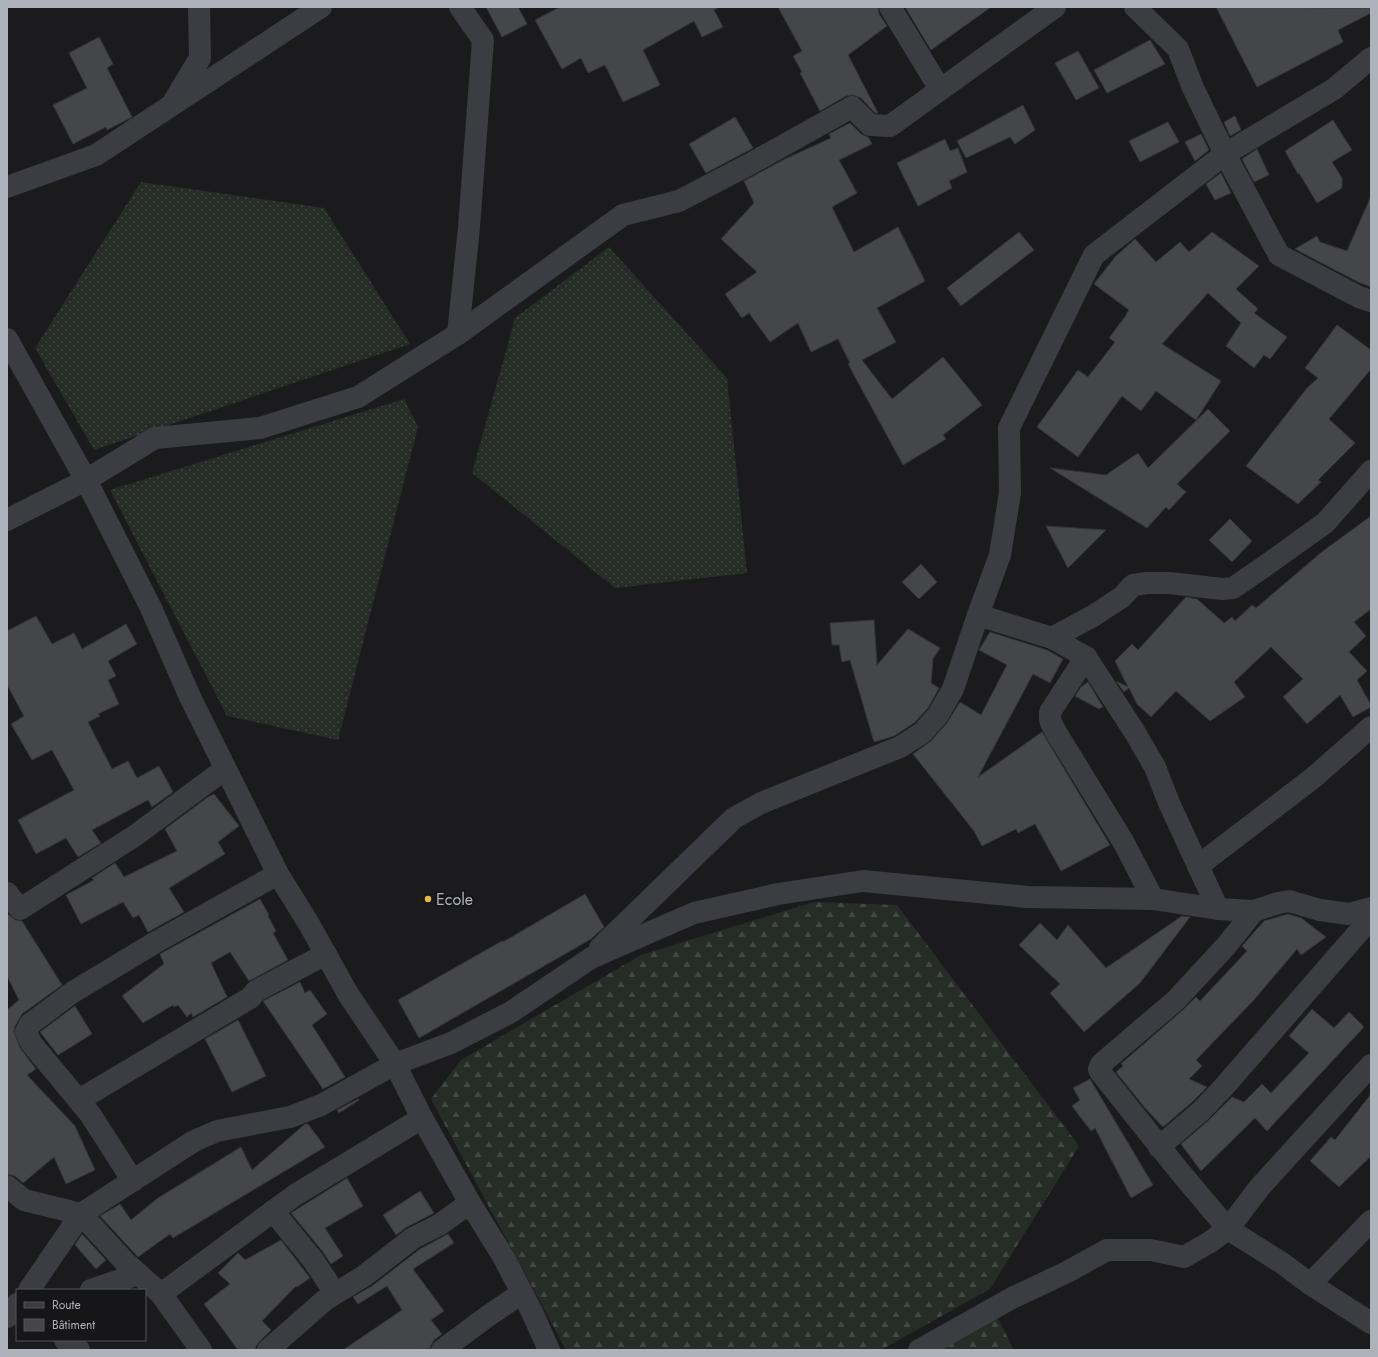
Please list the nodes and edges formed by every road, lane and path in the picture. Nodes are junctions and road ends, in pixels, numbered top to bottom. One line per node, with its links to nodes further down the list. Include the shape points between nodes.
1 (199, 7): 9 (street, via 200,58)
2 (321, 7): 9 (street)
3 (460, 7): 13 (street, via 483,40)
4 (890, 7): 8 (street)
5 (1055, 7): 8 (street)
6 (1135, 7): 10 (street, via 1178,50 1193,88)
7 (1371, 58): 10 (street, via 1334,89)
8 (940, 89): 13 (street, via 890,126 870,125 852,107 679,200 623,215)
9 (171, 106): 11 (street, via 96,155)
10 (1226, 154): 12 (street, via 1279,255); 18 (street, via 1094,255 1010,428 1010,493 1000,556)
11 (7, 187)
12 (1371, 301)
13 (458, 334): 16 (street, via 358,397 260,428 155,438)
14 (9, 347): 16 (street)
15 (1371, 471): 19 (street, via 1325,522 1233,588 1222,590 1170,583 1133,585 1122,597 1093,616)
16 (86, 480): 17 (street); 22 (street, via 151,608)
17 (7, 520)
18 (978, 615): 19 (street); 32 (street, via 953,689 938,715 922,733 900,747 761,803 734,818)
19 (1052, 638): 20 (street)
20 (1086, 657): 23 (street, via 1155,767); 26 (street, via 1050,712 1050,720 1124,844)
21 (1371, 727): 23 (street, via 1313,778)
22 (225, 769): 24 (street); 25 (street, via 136,835 20,909)
23 (1198, 866): 28 (street)
24 (278, 874): 31 (street); 35 (street, via 73,992 30,1024 26,1032 31,1043)
25 (7, 894)
26 (1152, 899): 28 (street); 32 (street, via 1028,897 863,881 778,894 694,913)
27 (1371, 908): 29 (street, via 1349,914 1320,910 1290,901)
28 (1218, 909): 29 (street)
29 (1254, 911): 37 (street, via 1226,946 1176,1000 1101,1064 1099,1069)
30 (1371, 918): 37 (street, via 1222,1089)
31 (326, 954): 33 (street, via 348,994); 35 (street, via 256,991 250,998)
32 (591, 958): 33 (street, via 511,1012 451,1043)
33 (394, 1064): 36 (street); 38 (street, via 320,1104 290,1117 217,1131 194,1141)
34 (1371, 1065): 44 (street, via 1259,1188)
35 (79, 1100): 38 (street)
36 (422, 1118): 40 (street); 41 (street, via 295,1195)
37 (1160, 1147): 44 (street)
38 (133, 1181): 42 (street)
39 (7, 1186): 42 (street, via 24,1200)
40 (470, 1203): 49 (street); 51 (street, via 439,1225 413,1238 364,1276)
41 (273, 1212): 50 (street); 51 (street, via 313,1260)
42 (81, 1214): 45 (street); 47 (street)
43 (1371, 1221): 46 (street)
44 (1228, 1229): 46 (street); 63 (street, via 1184,1257 1151,1250 1107,1250 1012,1298)
45 (138, 1274): 48 (street); 50 (street)
46 (1310, 1284): 55 (street)
47 (33, 1288)
48 (94, 1289)
49 (522, 1293): 61 (street); 62 (street)
50 (161, 1294): 59 (street)
51 (335, 1294): 60 (street)
52 (16, 1305): 53 (street)
53 (7, 1317)
54 (7, 1320): 56 (street)
55 (1371, 1323)
56 (16, 1325)
57 (66, 1341): 58 (street)
58 (78, 1350)
59 (201, 1350)
60 (268, 1350)
61 (442, 1350)
62 (550, 1350)
63 (919, 1350)

